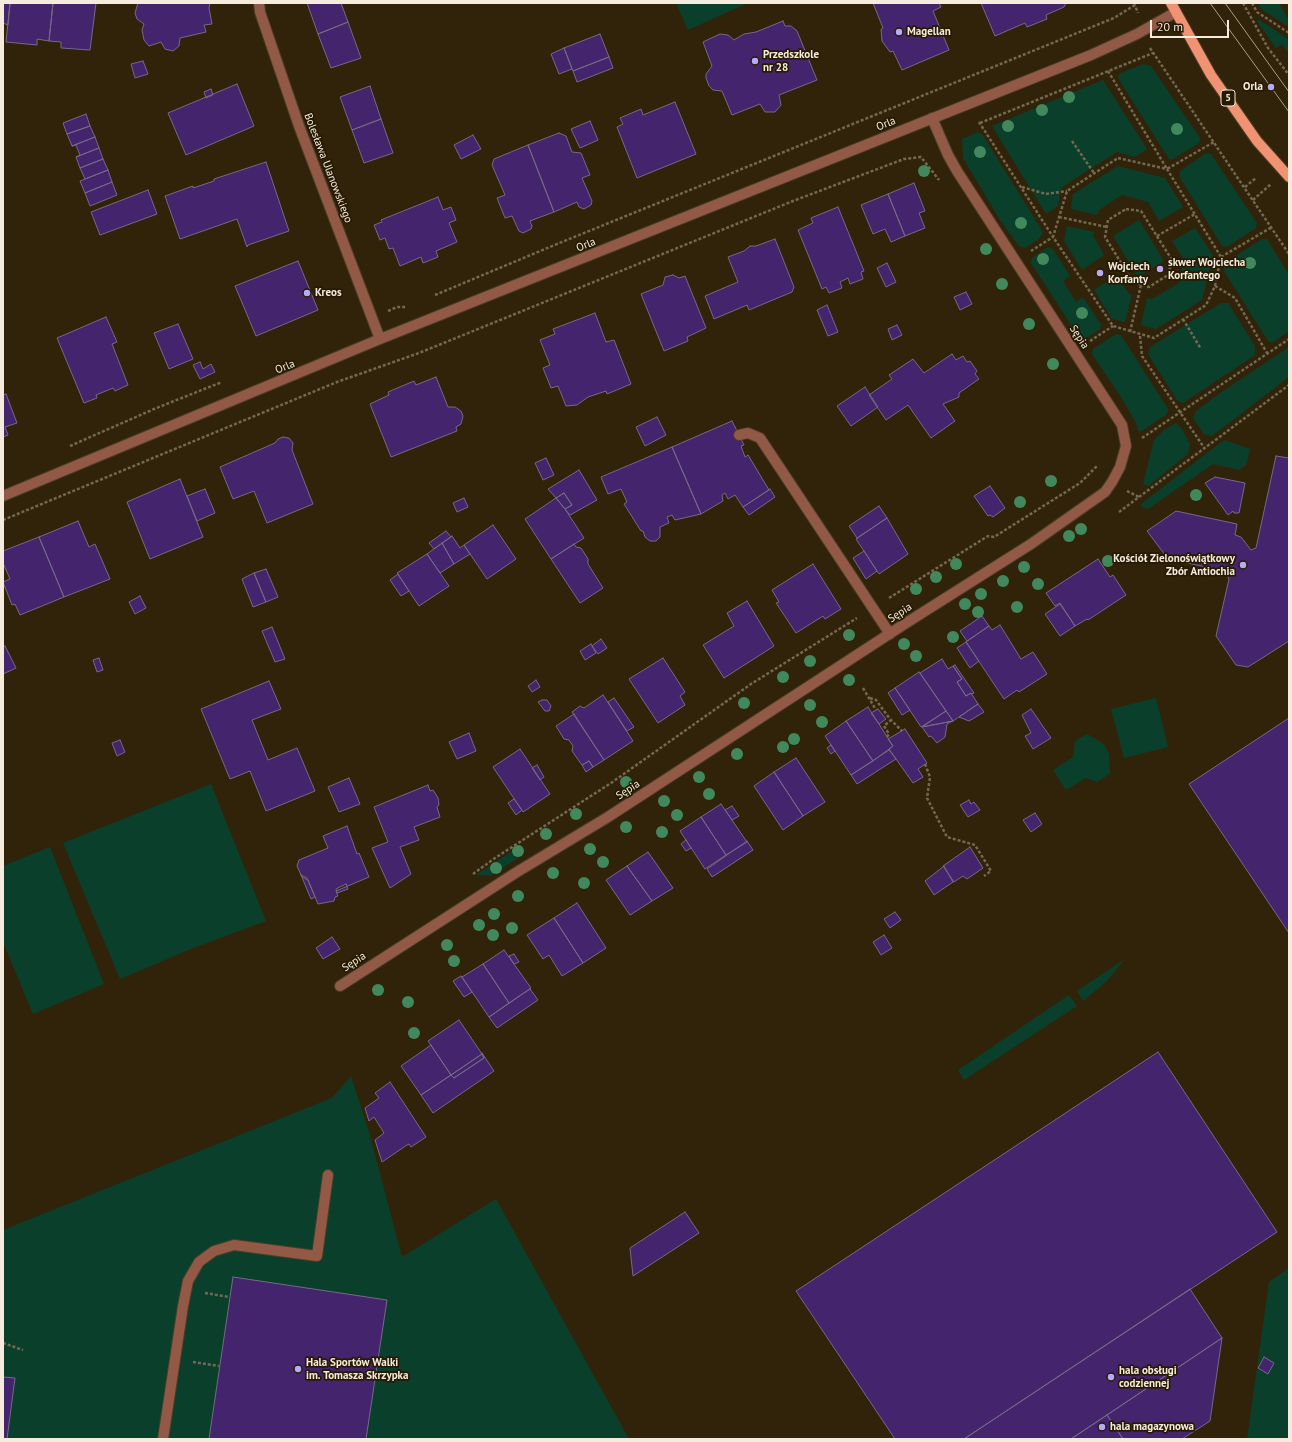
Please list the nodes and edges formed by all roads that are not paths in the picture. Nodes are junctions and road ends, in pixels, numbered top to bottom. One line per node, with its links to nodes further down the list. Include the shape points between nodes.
1 (259, 3): 6 (street, Bolesława Ulanowskiego, via 299,126)
2 (1171, 3): 3 (main road, 5)
3 (1176, 12): 4 (street, Orla, via 1137,34 1091,55); 5 (main road, 5, via 1212,75 1257,141)
4 (932, 118): 6 (street, Orla); 9 (street, Sępia, via 957,171 1122,425 1126,446 1120,467 1105,492 1031,544)
5 (1289, 178)
6 (380, 339): 8 (street, Orla)
7 (739, 435): 9 (street, via 748,433 760,438)
8 (3, 496)
9 (890, 634): 10 (street, Sępia, via 608,818 517,872)
10 (340, 986)
11 (328, 1175): 12 (street, via 317,1256 234,1245 214,1251 199,1262 186,1291)
12 (163, 1439)

